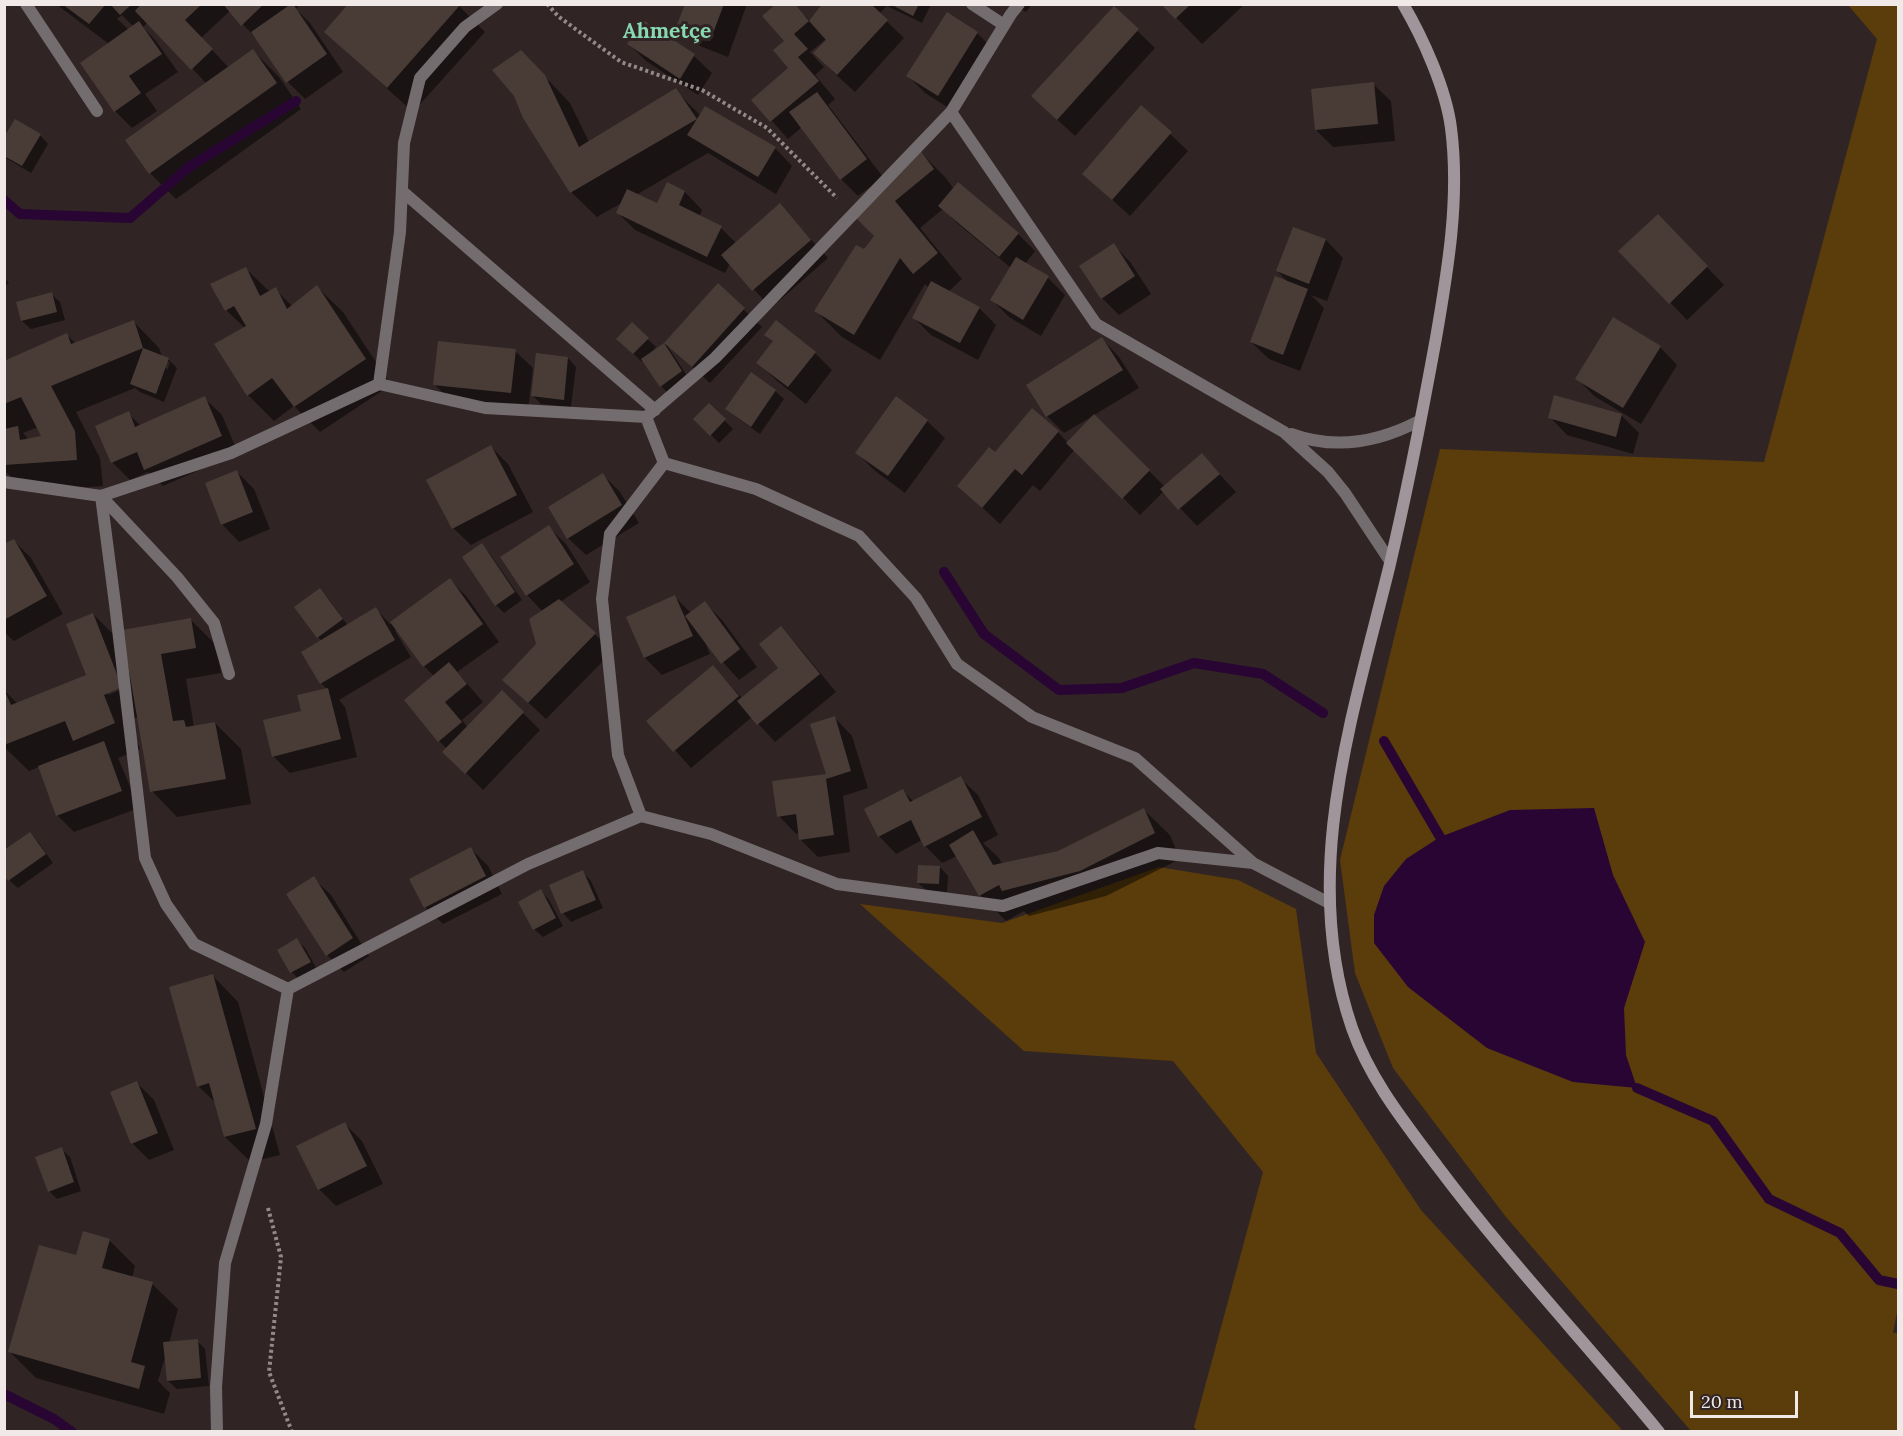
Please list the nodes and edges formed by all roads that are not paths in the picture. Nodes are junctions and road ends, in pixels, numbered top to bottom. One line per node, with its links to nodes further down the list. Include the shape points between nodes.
1 (26, 4): 7 (street)
2 (497, 4): 9 (street, via 465,27 420,78 404,143)
3 (972, 4): 6 (street)
4 (1019, 4): 6 (street)
5 (1403, 4): 12 (street, via 1441,91 1451,126 1453,167 1449,260)
6 (1004, 25): 8 (street)
7 (97, 111)
8 (951, 112): 11 (street, via 715,358); 13 (street, via 1096,324)
9 (402, 191): 10 (street); 11 (street)
10 (379, 384): 11 (street, via 484,408); 16 (street, via 231,453)
11 (650, 414): 14 (street)
12 (1419, 421): 13 (street, via 1388,435 1350,443 1322,442); 17 (street)
13 (1284, 432): 17 (street, via 1328,472)
14 (664, 463): 19 (street, via 609,534 603,599 618,755); 20 (street, via 756,489 859,536 916,598 957,664 1032,717 1135,758)
15 (4, 482): 16 (street)
16 (101, 496): 18 (street, via 214,623); 22 (street, via 145,858 166,904 194,944)
17 (1390, 561): 21 (street, via 1345,747 1334,811)
18 (229, 674)
19 (641, 816): 20 (street, via 711,834 837,884 1003,906 1158,853); 22 (street, via 528,864)
20 (1254, 863): 21 (street)
21 (1329, 903): 24 (street, via 1346,1009 1362,1055 1379,1084 1476,1217)
22 (288, 989): 23 (street, via 266,1124 225,1263 216,1386)
23 (217, 1431)
24 (1659, 1431)

